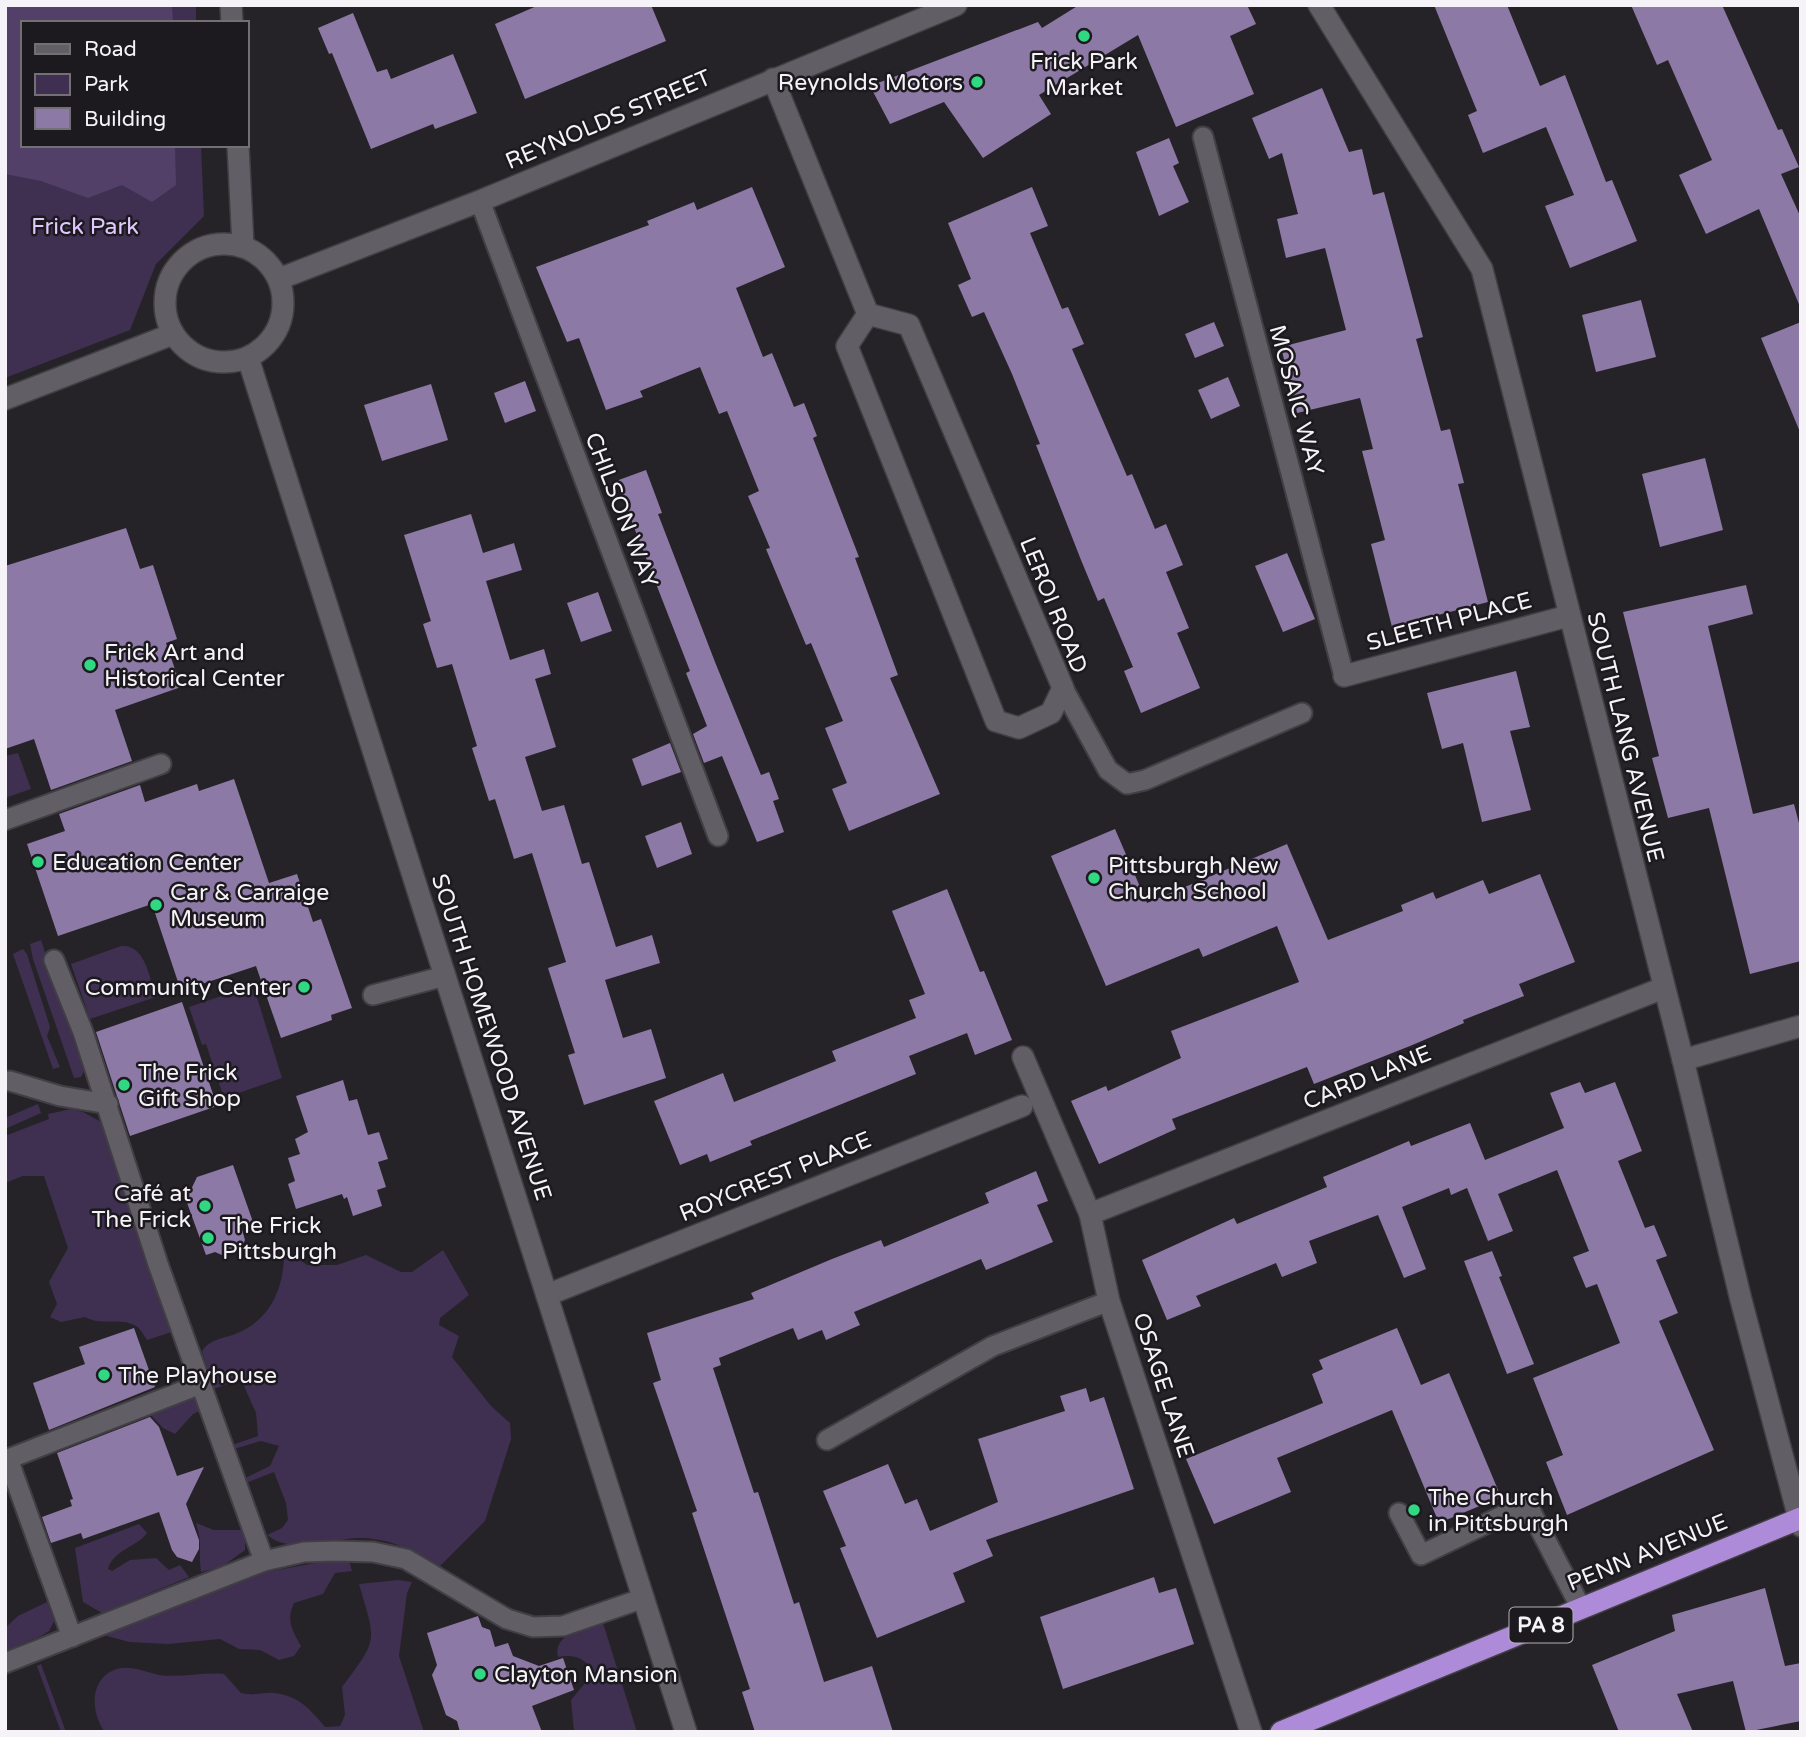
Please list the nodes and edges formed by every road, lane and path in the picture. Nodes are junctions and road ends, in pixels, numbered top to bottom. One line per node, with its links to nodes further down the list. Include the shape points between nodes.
1 (956, 5): 3 (street, REYNOLDS STREET)
2 (1319, 5): 13 (street, SOUTH LANG AVENUE, via 1482,269)
3 (773, 79): 6 (street, REYNOLDS STREET); 9 (street)
4 (1203, 137): 14 (lane, MOSAIC WAY)
5 (238, 147): 7 (street)
6 (480, 201): 8 (street, REYNOLDS STREET); 19 (lane, CHILSON WAY)
7 (243, 246): 8 (street, via 264,259); 10 (street, via 218,243 197,250 180,263 164,296)
8 (279, 279): 11 (street, via 284,299 282,320 272,340)
9 (868, 314): 15 (street, LEROI ROAD, via 909,325); 15 (street, LEROI ROAD, via 847,346 996,721 1019,728 1051,713)
10 (173, 334): 11 (street, via 195,356 216,363); 12 (street)
11 (248, 358): 21 (street, SOUTH HOMEWOOD AVENUE)
12 (5, 399)
13 (1568, 616): 14 (street, SLEETH PLACE); 22 (street, SOUTH LANG AVENUE)
14 (1344, 676)
15 (1063, 688): 16 (lane, via 1108,771 1127,784)
16 (1302, 713)
17 (161, 764): 18 (lane)
18 (5, 820)
19 (718, 836)
20 (54, 960): 28 (lane)
21 (445, 976): 23 (lane); 31 (street, SOUTH HOMEWOOD AVENUE)
22 (1664, 988): 26 (street, SOUTH LANG AVENUE); 30 (street, CARD LANE)
23 (373, 995)
24 (1801, 1026): 26 (street)
25 (1023, 1057): 30 (street, OSAGE LANE)
26 (1683, 1060): 36 (street, SOUTH LANG AVENUE)
27 (10, 1081): 28 (lane)
28 (108, 1104): 33 (lane)
29 (1022, 1106): 31 (street, ROYCREST PLACE)
30 (1090, 1214): 32 (street, OSAGE LANE)
31 (547, 1295): 38 (street, SOUTH HOMEWOOD AVENUE)
32 (1109, 1301): 34 (lane, via 993,1346); 43 (street, OSAGE LANE)
33 (201, 1384): 37 (lane); 40 (lane, via 8,1459)
34 (827, 1440)
35 (1399, 1513): 39 (lane, via 1421,1556 1527,1504)
36 (1800, 1521): 39 (highway, PENN AVENUE / PA 8)
37 (264, 1561): 38 (lane, via 335,1551 406,1559 507,1619 533,1626 563,1626); 40 (lane)
38 (644, 1598): 42 (street, SOUTH HOMEWOOD AVENUE)
39 (1581, 1608): 44 (highway, PENN AVENUE / PA 8)
40 (72, 1637): 41 (lane)
41 (5, 1663)
42 (686, 1732)
43 (1251, 1732)
44 (1281, 1732)

